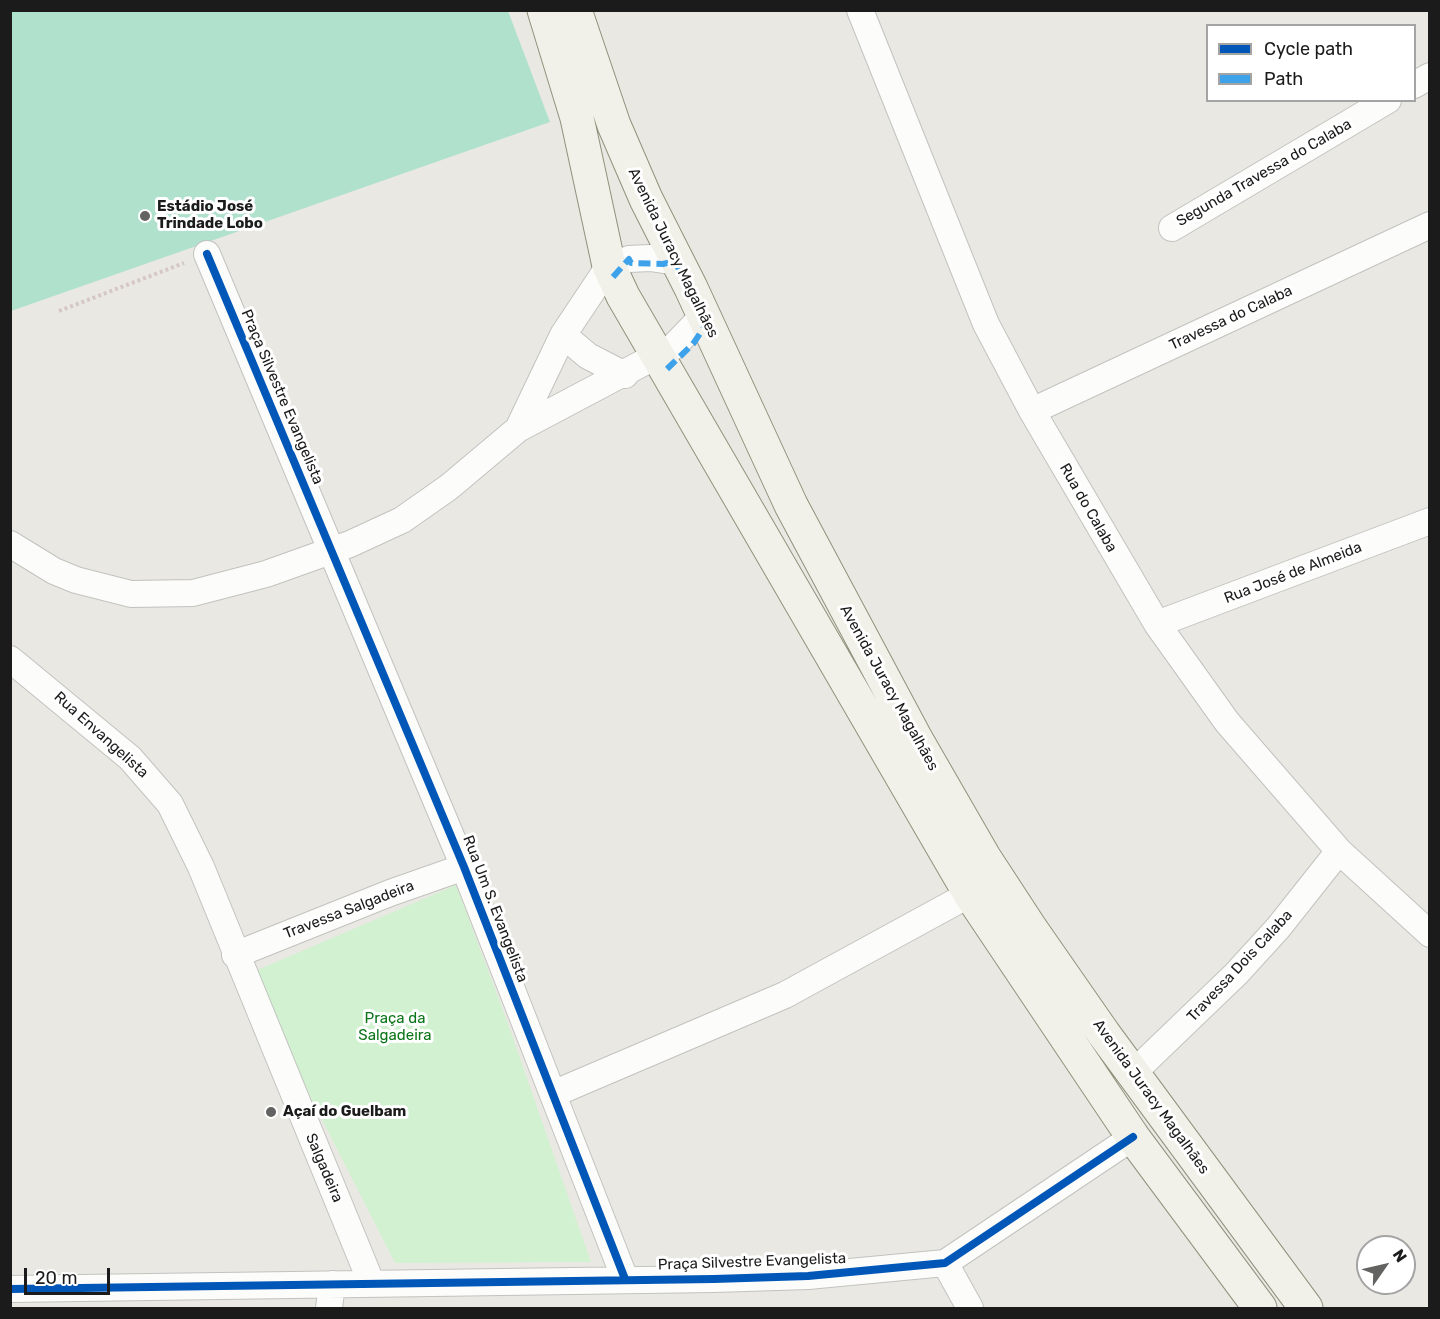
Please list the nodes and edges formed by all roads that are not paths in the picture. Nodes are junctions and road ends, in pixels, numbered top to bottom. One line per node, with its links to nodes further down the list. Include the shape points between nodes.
1 (544, 10): 11 (main road, via 577,118)
2 (575, 10): 10 (main road, Avenida Juracy Magalhães, via 614,125)
3 (860, 10): 16 (street, Rua do Calaba, via 986,324)
4 (1430, 76): 5 (street)
5 (1416, 84)
6 (1385, 102): 8 (street, Segunda Travessa do Calaba)
7 (1430, 225): 16 (street, Travessa do Calaba)
8 (1172, 228)
9 (207, 254): 20 (street, Praça Silvestre Evangelista)
10 (677, 262): 11 (street, via 629,259); 12 (main road, Avenida Juracy Magalhães)
11 (609, 266): 13 (street); 14 (main road)
12 (704, 315): 14 (street, via 684,338); 21 (main road, Avenida Juracy Magalhães)
13 (563, 335): 15 (street, via 588,356); 17 (street)
14 (659, 355): 15 (street); 22 (main road)
15 (625, 375): 17 (street)
16 (1032, 411): 23 (street, Rua do Calaba)
17 (518, 429): 20 (street, via 402,520)
18 (1430, 521): 23 (street, Rua José de Almeida)
19 (10, 544): 20 (street, via 54,571 85,583 131,594 163,596 221,587)
20 (333, 551): 28 (street, Rua Um S. Evangelista)
21 (826, 572): 22 (main road); 24 (main road, Avenida Juracy Magalhães)
22 (793, 589): 26 (main road)
23 (1157, 624): 27 (street, Rua do Calaba, via 1227,722)
24 (870, 656): 26 (main road); 32 (main road, Avenida Juracy Magalhães, via 984,857)
25 (10, 659): 31 (street, Rua Envangelista, via 130,759 170,804 201,867)
26 (840, 674): 29 (main road)
27 (1339, 851): 30 (street, Rua do Calaba); 34 (street, Travessa Dois Calaba, via 1236,974)
28 (464, 867): 31 (street, Travessa Salgadeira); 35 (street, Rua Um S. Evangelista)
29 (970, 894): 33 (main road); 35 (street, via 785,995)
30 (1430, 934)
31 (235, 955): 41 (street, Salgadeira)
32 (1104, 1034): 33 (main road); 34 (main road, Avenida Juracy Magalhães)
33 (1076, 1053): 36 (main road)
34 (1133, 1073): 37 (main road, Avenida Juracy Magalhães)
35 (553, 1095): 40 (street, Rua Um S. Evangelista)
36 (1133, 1137): 38 (main road); 39 (street, Praça Silvestre Evangelista)
37 (1209, 1176): 38 (main road); 46 (main road, Avenida Juracy Magalhães)
38 (1179, 1199): 45 (main road)
39 (945, 1263): 40 (street, Praça Silvestre Evangelista, via 808,1275); 44 (street)
40 (625, 1279): 41 (street, Praça Silvestre Evangelista)
41 (371, 1281): 43 (street, Praça Silvestre Evangelista)
42 (10, 1289): 43 (street, Praça Silvestre Evangelista)
43 (331, 1296)
44 (970, 1308)
45 (1260, 1308)
46 (1306, 1308)

